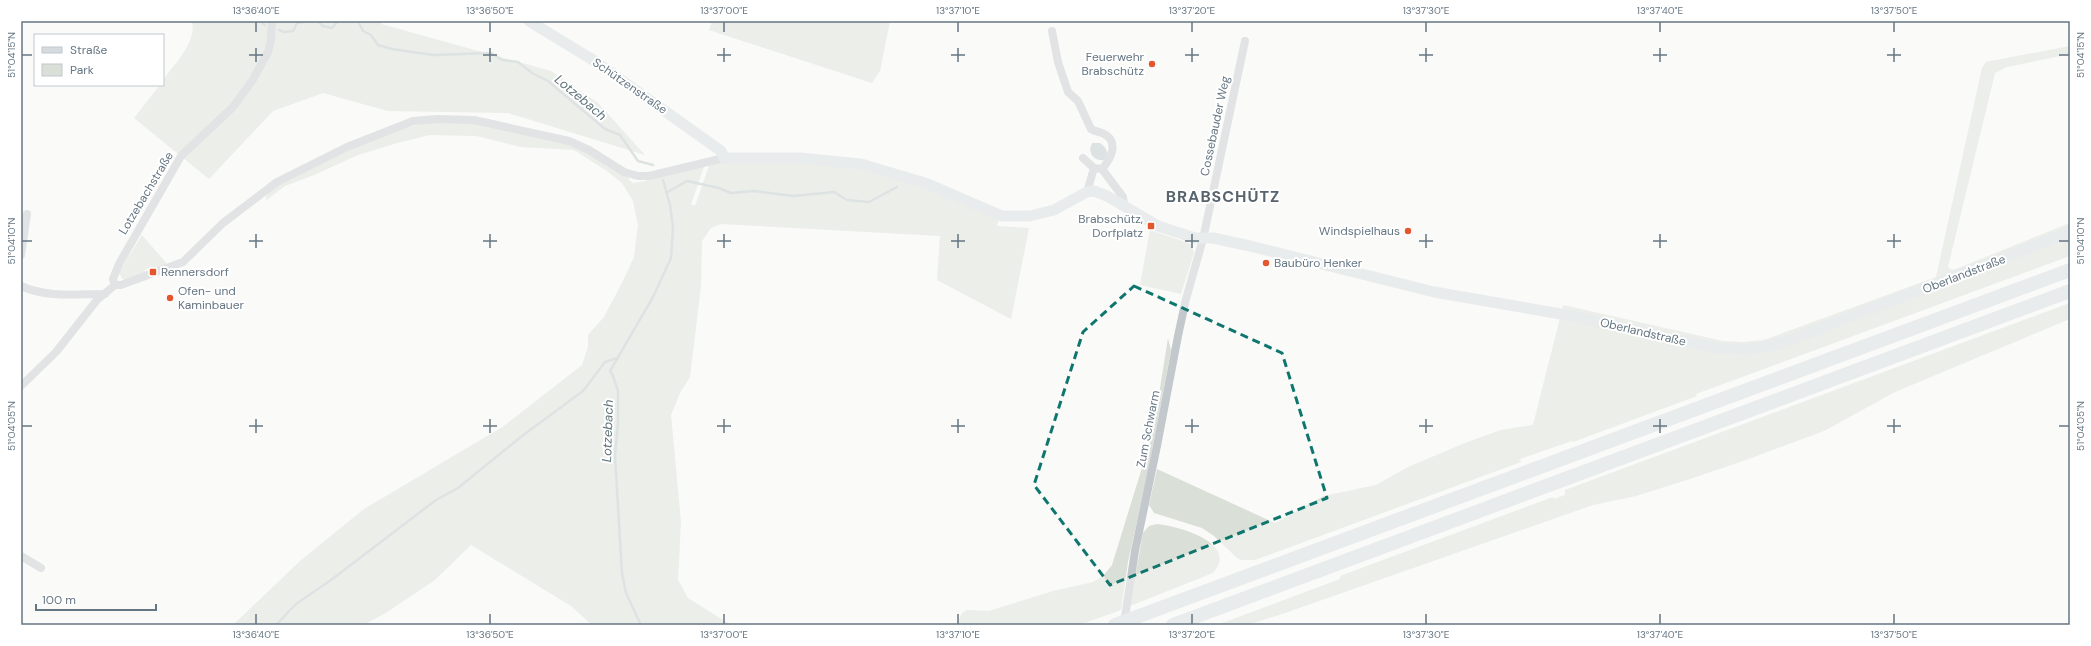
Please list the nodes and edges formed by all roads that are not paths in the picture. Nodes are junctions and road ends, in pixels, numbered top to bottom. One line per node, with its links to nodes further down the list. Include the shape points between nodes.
1 (272, 21): 15 (street, Lotzebachstraße, via 271,41 258,72 233,107 181,156 118,264 113,279)
2 (529, 21): 5 (street, Schützenstraße, via 593,60 656,104 721,151)
3 (1052, 31): 7 (street, via 1058,62 1068,92 1078,101 1091,129 1110,138 1113,147 1110,160)
4 (1245, 41): 12 (street, Cossebauder Weg)
5 (724, 158): 8 (street, via 800,158 861,164 928,184 1002,216 1030,216 1054,210); 15 (street, via 707,160 649,176 638,176 624,172 569,141 474,120 413,121 348,147 277,182 223,223 184,262 122,286)
6 (1083, 158): 7 (street)
7 (1098, 169): 8 (street); 9 (street, via 1123,197)
8 (1088, 192): 9 (street, Oberlandstraße, via 1094,191)
9 (1124, 205): 12 (street, Oberlandstraße, via 1158,226)
10 (27, 214): 13 (street)
11 (2070, 232): 12 (street, Oberlandstraße, via 1788,341 1767,347 1731,350 1561,314 1434,292 1250,246 1213,238)
12 (1203, 239): 22 (street, Zum Schwarm, via 1178,336)
13 (21, 255)
14 (2070, 270): 22 (highway)
15 (115, 285): 18 (street)
16 (21, 286): 18 (street, via 47,294)
17 (2070, 291): 23 (highway)
18 (105, 294): 19 (street, via 88,311 56,352)
19 (21, 386)
20 (21, 556): 21 (street)
21 (41, 568)
22 (1122, 623)
23 (1173, 625)

